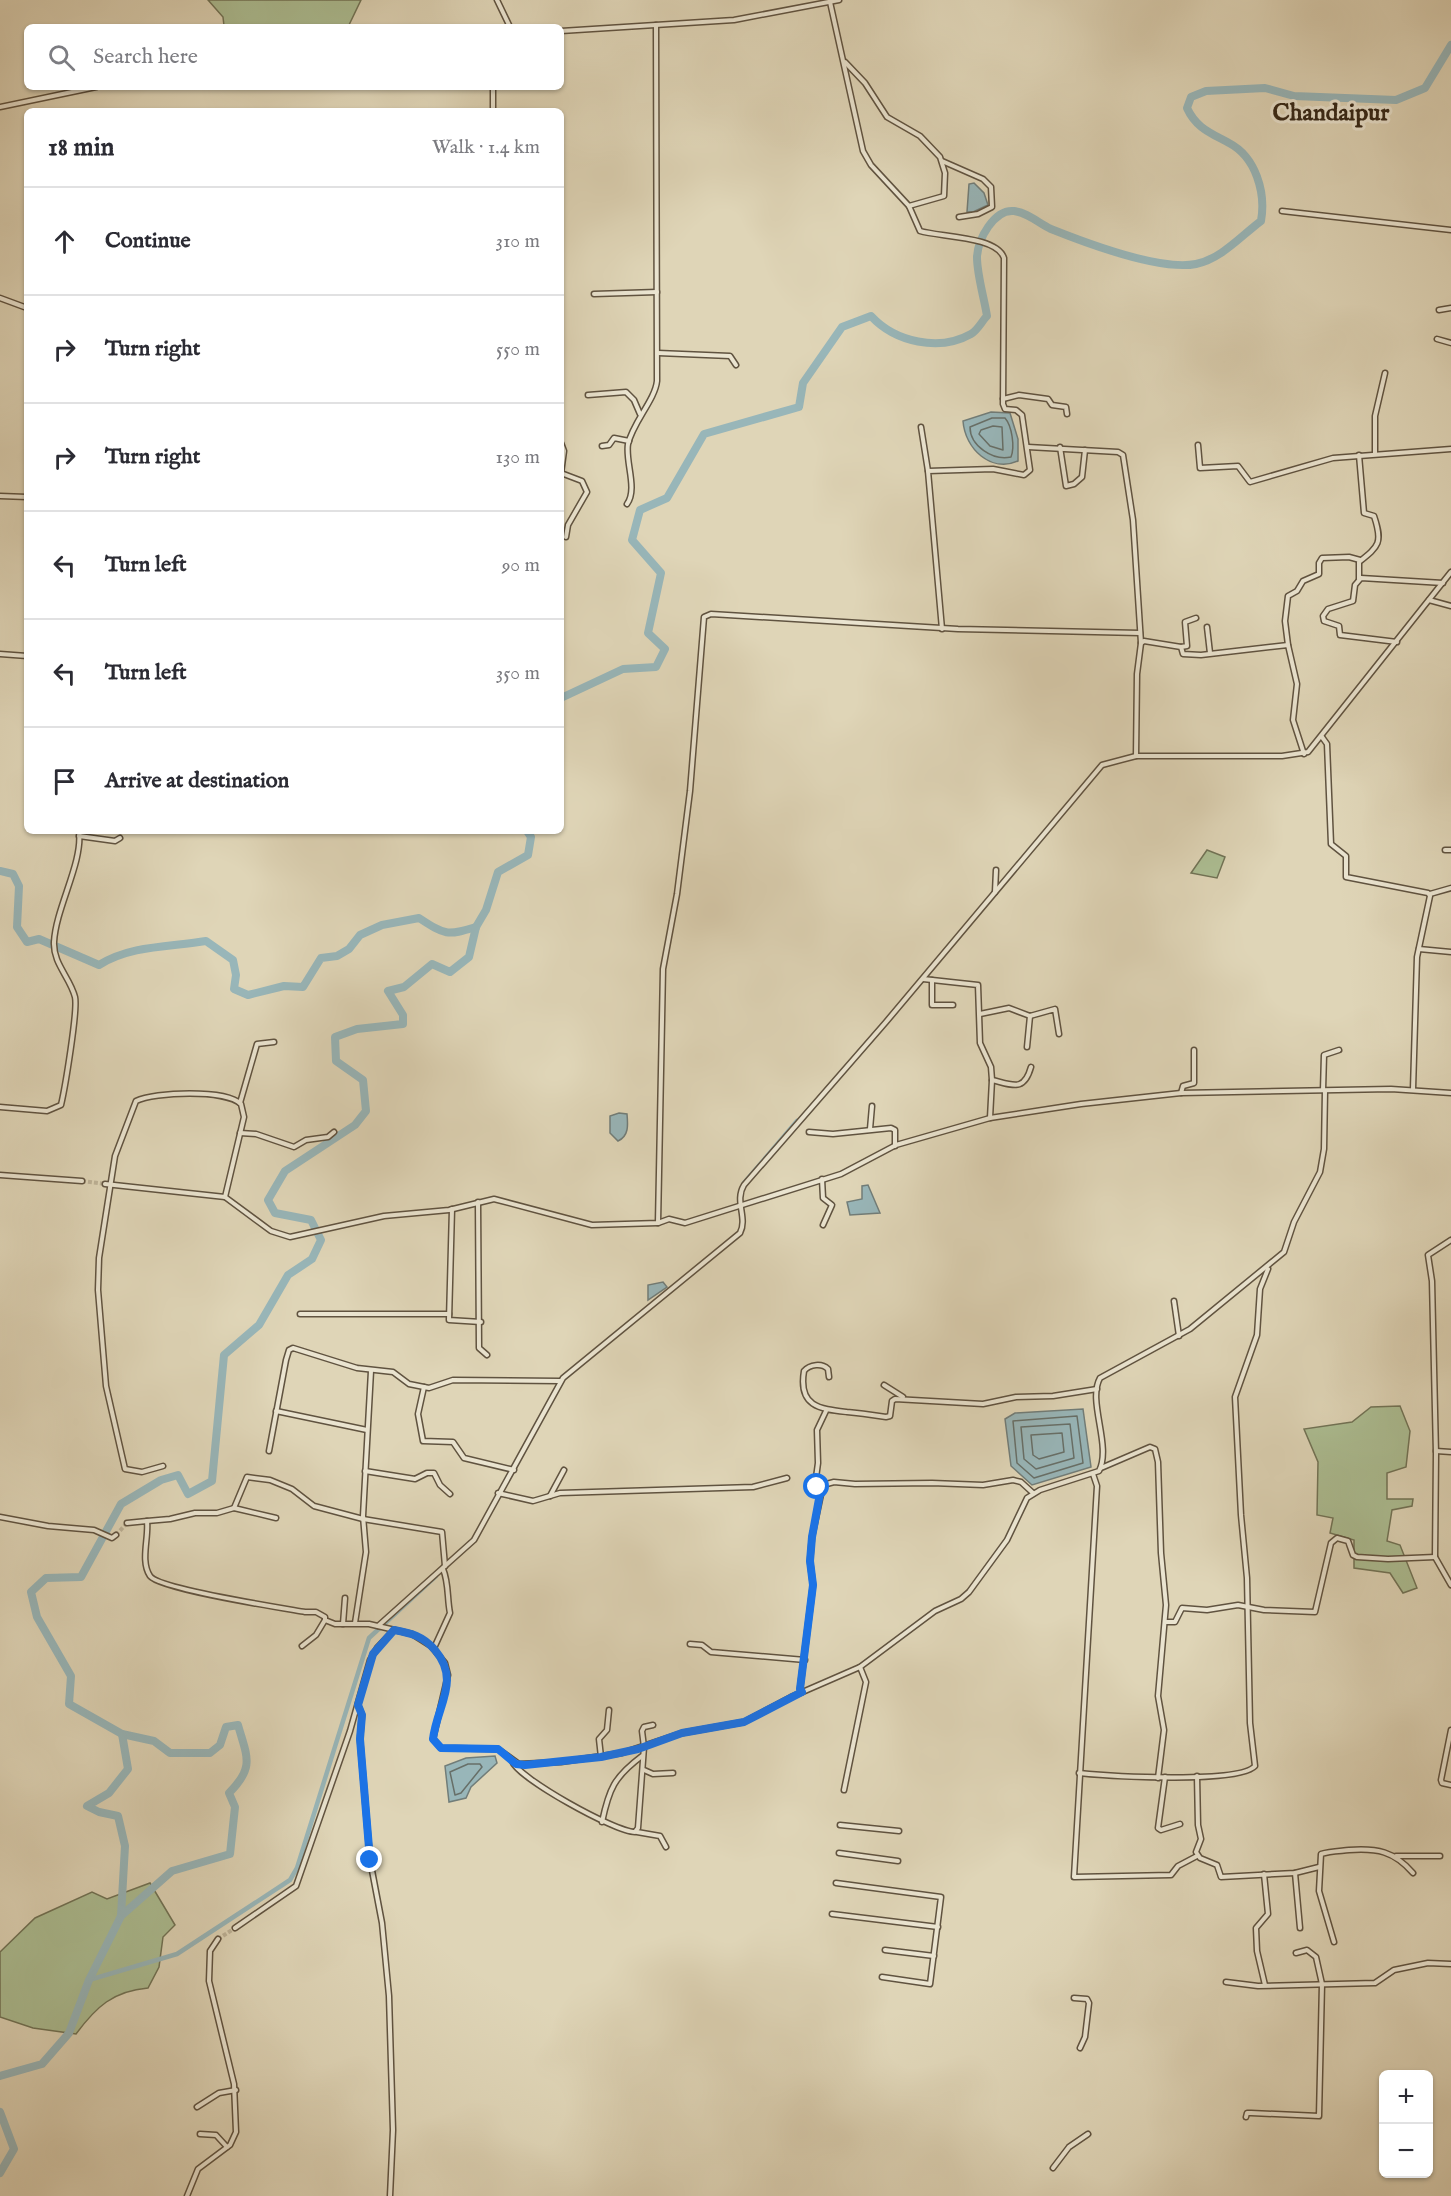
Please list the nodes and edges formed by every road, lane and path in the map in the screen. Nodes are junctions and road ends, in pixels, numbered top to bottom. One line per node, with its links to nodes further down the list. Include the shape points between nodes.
1 (497, 0): 4 (street)
2 (839, 0): 3 (street)
3 (830, 2): 5 (street, via 734,20); 7 (street)
4 (509, 24)
5 (656, 25): 6 (street); 17 (street)
6 (564, 31)
7 (844, 62): 12 (street, via 865,83 887,117 920,136); 13 (street, via 863,151)
8 (82, 90): 10 (street)
9 (493, 90): 11 (street)
10 (0, 107)
11 (493, 108)
12 (941, 160): 13 (street, via 946,180 944,196); 15 (street, via 983,178 991,188 992,207)
13 (909, 206): 29 (street, via 920,231 975,240 999,250 1004,258)
14 (1282, 211): 16 (street)
15 (958, 217)
16 (1451, 230)
17 (657, 292): 18 (street); 25 (street)
18 (594, 294)
19 (0, 298): 20 (street)
20 (24, 307)
21 (1451, 308): 22 (street)
22 (1439, 310)
23 (1437, 339): 24 (street)
24 (1451, 343)
25 (658, 353): 26 (street, via 730,356); 30 (street, via 656,387)
26 (736, 364)
27 (1385, 373): 40 (street, via 1375,416)
28 (588, 395): 30 (street, via 626,392)
29 (1003, 399): 31 (street, via 1019,395 1048,399 1052,405 1066,407); 36 (street, via 1005,409 1022,415)
30 (640, 414): 33 (street)
31 (1067, 414)
32 (921, 427): 42 (street)
33 (629, 441): 35 (street, via 614,438); 46 (street, via 631,495)
34 (1198, 444): 41 (street, via 1200,468 1238,466 1250,482 1322,461)
35 (602, 446)
36 (1028, 447): 37 (street); 42 (street, via 1030,470 1023,475 993,469)
37 (1060, 447): 39 (street); 39 (street, via 1066,486 1082,477)
38 (1451, 448): 40 (street)
39 (1085, 450): 57 (street, via 1118,452 1124,457 1133,520)
40 (1375, 454): 41 (street)
41 (1359, 455): 48 (street, via 1364,513 1374,516 1379,536 1372,554)
42 (928, 471): 56 (street)
43 (564, 474): 47 (street, via 582,481 587,492 568,525)
44 (0, 496): 45 (street)
45 (24, 497)
46 (627, 504)
47 (566, 537)
48 (1360, 560): 50 (street); 60 (street, via 1322,558 1319,574 1303,581 1288,596)
49 (1451, 572): 51 (street)
50 (1359, 579): 51 (street); 58 (street, via 1353,601 1327,609 1323,621 1339,626 1340,635)
51 (1443, 583): 52 (street)
52 (1432, 602): 53 (street); 58 (street)
53 (1451, 606)
54 (1196, 618): 61 (street, via 1185,622 1187,646)
55 (1207, 627): 62 (street)
56 (942, 628): 57 (street); 109 (street, via 711,614 704,617 689,801 663,969)
57 (1140, 633): 59 (street)
58 (1397, 642): 65 (street)
59 (1141, 643): 61 (street); 67 (street)
60 (1288, 645): 62 (street); 66 (street, via 1297,684 1293,720)
61 (1181, 647): 62 (street, via 1183,654)
62 (1210, 652)
63 (0, 654): 64 (street)
64 (24, 656)
65 (1323, 737): 66 (street); 73 (street, via 1331,842 1333,848 1346,856 1346,877)
66 (1304, 754): 67 (street)
67 (1136, 756): 72 (street, via 1102,765)
68 (79, 834): 69 (street, via 115,841); 93 (street, via 54,943 76,1002 61,1105 42,1111)
69 (120, 838)
70 (996, 870): 72 (street)
71 (1451, 888): 73 (street)
72 (994, 892): 76 (street)
73 (1430, 894): 74 (street)
74 (1419, 949): 75 (street); 87 (street)
75 (1451, 952)
76 (927, 980): 77 (street, via 932,1005); 78 (street, via 976,984); 107 (street, via 744,1185)
77 (953, 1005)
78 (980, 1014): 79 (street, via 1009,1008); 86 (street, via 980,1043 991,1067)
79 (1030, 1016): 80 (street, via 1055,1009); 82 (street)
80 (1059, 1034)
81 (274, 1042): 91 (street, via 256,1044)
82 (1027, 1047)
83 (1194, 1050): 89 (street, via 1194,1083 1183,1086)
84 (1339, 1050): 88 (street, via 1324,1055)
85 (1030, 1067): 86 (street, via 1023,1084)
86 (992, 1080): 94 (street)
87 (1413, 1089): 88 (street); 90 (street)
88 (1324, 1090): 89 (street); 112 (street, via 1320,1172 1294,1222 1287,1248)
89 (1181, 1093): 94 (street)
90 (1451, 1093)
91 (240, 1103): 98 (street, via 244,1117); 104 (street, via 219,1096 190,1094 136,1101 120,1140)
92 (872, 1106): 95 (street)
93 (0, 1107)
94 (990, 1118): 99 (street)
95 (870, 1129): 97 (street, via 833,1134); 99 (street, via 893,1128)
96 (334, 1132): 98 (street, via 294,1147 256,1134)
97 (809, 1132)
98 (240, 1133): 105 (street)
99 (895, 1146): 101 (street, via 851,1170)
100 (0, 1175): 102 (street)
101 (822, 1179): 107 (street); 110 (street, via 823,1198 832,1205)
102 (82, 1180)
103 (105, 1184): 104 (street)
104 (112, 1185): 105 (street); 132 (street, via 98,1268 106,1386 125,1469 142,1472)
105 (225, 1197): 108 (street, via 271,1231 286,1237 302,1237 384,1216)
106 (478, 1202): 108 (street); 109 (street, via 502,1200 592,1225); 116 (street)
107 (742, 1204): 109 (street, via 690,1221 669,1219); 121 (street, via 740,1233)
108 (452, 1209): 115 (street)
109 (658, 1223)
110 (823, 1225)
111 (1451, 1240): 130 (street, via 1428,1255)
112 (1269, 1267): 117 (street); 155 (street, via 1260,1289 1257,1335 1236,1390)
113 (1174, 1301): 117 (street)
114 (300, 1314): 115 (street)
115 (449, 1314): 116 (street, via 451,1322)
116 (481, 1322): 118 (street, via 479,1348)
117 (1179, 1336): 124 (street, via 1106,1374 1098,1381)
118 (487, 1355)
119 (370, 1371): 123 (street, via 393,1372 404,1382); 126 (street, via 290,1348); 128 (street)
120 (829, 1377): 127 (street, via 827,1368 818,1365 806,1368 803,1374 809,1402)
121 (560, 1381): 123 (street, via 453,1380); 134 (street)
122 (884, 1385): 125 (street)
123 (424, 1387): 134 (street, via 418,1414 423,1442 449,1441 464,1458)
124 (1097, 1389): 125 (street, via 983,1404); 133 (street)
125 (904, 1399): 127 (street, via 893,1400 890,1416 886,1417)
126 (276, 1411): 128 (street); 129 (street)
127 (826, 1411): 139 (street, via 816,1434 815,1485)
128 (367, 1430): 136 (street)
129 (269, 1451)
130 (1436, 1451): 131 (street); 151 (street)
131 (1451, 1452)
132 (163, 1466)
133 (1100, 1469): 137 (street); 157 (street, via 1149,1447 1155,1449)
134 (514, 1470): 142 (street)
135 (564, 1470): 143 (street)
136 (364, 1471): 141 (street, via 415,1479 434,1473); 147 (street)
137 (1093, 1474): 140 (street); 178 (street, via 1097,1486)
138 (787, 1478): 143 (street, via 753,1487 560,1493)
139 (821, 1488): 140 (street, via 834,1482 976,1485 1013,1480 1025,1484); 165 (street, via 811,1545 813,1585)
140 (1033, 1493): 166 (street, via 1007,1540 969,1592 935,1611)
141 (450, 1494)
142 (501, 1494): 143 (street, via 534,1501); 152 (street, via 474,1540)
143 (550, 1497)
144 (234, 1508): 146 (street); 147 (street, via 244,1479 252,1476 292,1490 310,1505); 148 (street)
145 (0, 1517): 150 (street)
146 (276, 1518)
147 (363, 1519): 152 (street, via 442,1532); 158 (street, via 365,1558)
148 (147, 1521): 149 (street); 156 (street, via 147,1563 154,1580 202,1593 316,1612)
149 (127, 1523)
150 (116, 1535)
151 (1435, 1557): 153 (street); 155 (street, via 1357,1557 1348,1541 1337,1538 1331,1543 1317,1611)
152 (444, 1571): 160 (street); 164 (street, via 450,1613)
153 (1451, 1585)
154 (345, 1598): 159 (street)
155 (1248, 1606): 157 (street, via 1182,1608 1175,1622); 179 (street, via 1250,1723 1255,1766 1249,1771)
156 (325, 1620): 159 (street); 163 (street, via 316,1635)
157 (1165, 1622): 181 (street, via 1158,1696 1164,1730)
158 (355, 1623): 159 (street); 160 (street)
159 (343, 1624)
160 (381, 1627): 161 (street)
161 (392, 1630): 164 (street, via 420,1636); 168 (street, via 373,1654)
162 (690, 1644): 165 (street, via 706,1646 711,1652)
163 (302, 1646)
164 (434, 1648): 175 (street, via 448,1675 435,1743 441,1748 498,1749)
165 (805, 1660): 167 (street)
166 (860, 1668): 167 (street); 183 (street, via 866,1682)
167 (802, 1692): 172 (street, via 744,1722 682,1733)
168 (358, 1705): 201 (street, via 302,1874 292,1890); 224 (street, via 362,1715 360,1739 370,1860 382,1923 389,1996 393,2130)
169 (609, 1710): 174 (street, via 607,1730 599,1740)
170 (653, 1725): 172 (street, via 643,1728)
171 (1451, 1730): 182 (street, via 1441,1780)
172 (644, 1747): 173 (street); 174 (street)
173 (643, 1756): 176 (street); 184 (street, via 617,1777)
174 (601, 1757): 175 (street, via 525,1765)
175 (512, 1761): 184 (street, via 523,1776)
176 (643, 1770): 177 (street); 188 (street)
177 (673, 1773)
178 (1078, 1773): 181 (street); 191 (street, via 1074,1877 1171,1875 1178,1866)
179 (1197, 1776): 180 (street); 191 (street, via 1201,1842 1196,1848)
180 (1165, 1777): 181 (street); 185 (street, via 1158,1828)
181 (1158, 1778)
182 (1451, 1785)
183 (844, 1790)
184 (602, 1822): 188 (street)
185 (1180, 1824)
186 (840, 1825): 187 (street)
187 (900, 1831)
188 (637, 1832): 189 (street, via 660,1836)
189 (666, 1846)
190 (839, 1853): 194 (street)
191 (1197, 1856): 198 (street, via 1217,1865 1222,1877)
192 (1395, 1856): 193 (street); 195 (street, via 1375,1849 1326,1853 1321,1854); 197 (street)
193 (1440, 1856)
194 (898, 1861)
195 (1319, 1868): 196 (street); 205 (street, via 1319,1891)
196 (1295, 1873): 198 (street); 203 (street)
197 (1413, 1873)
198 (1264, 1874): 213 (street, via 1268,1914 1256,1928)
199 (836, 1883): 202 (street, via 941,1897)
200 (832, 1914): 202 (street)
201 (235, 1928)
202 (938, 1928): 208 (street)
203 (1300, 1928)
204 (218, 1939): 216 (street, via 210,1951 209,1981)
205 (1334, 1942)
206 (885, 1950): 208 (street)
207 (1296, 1953): 212 (street, via 1307,1950 1316,1957)
208 (934, 1956): 210 (street, via 930,1984)
209 (1451, 1964): 212 (street, via 1428,1963 1394,1970 1376,1983)
210 (882, 1977)
211 (1226, 1982): 213 (street)
212 (1322, 1984): 213 (street); 218 (street, via 1319,2116 1251,2112)
213 (1264, 1985)
214 (1074, 1998): 215 (street, via 1087,1999 1089,2003)
215 (1080, 2048)
216 (236, 2091): 217 (street, via 219,2093); 221 (street, via 236,2132)
217 (197, 2107)
218 (1246, 2117)
219 (200, 2133): 221 (street, via 216,2135)
220 (1088, 2134): 222 (street, via 1069,2147)
221 (227, 2147): 223 (street, via 198,2169)
222 (1053, 2168)
223 (187, 2196)
224 (390, 2196)

